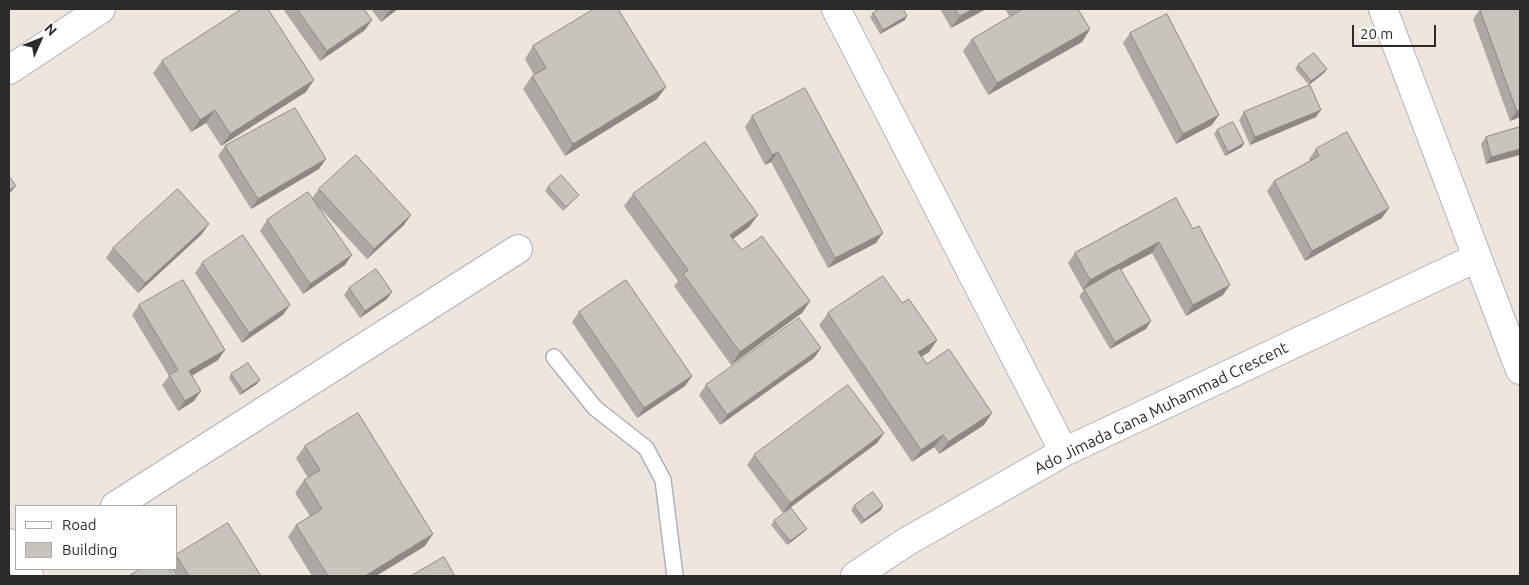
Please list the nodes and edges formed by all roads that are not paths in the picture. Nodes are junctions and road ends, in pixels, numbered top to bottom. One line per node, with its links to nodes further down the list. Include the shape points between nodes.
1 (100, 9): 4 (street)
2 (836, 9): 9 (street)
3 (1383, 9): 6 (street)
4 (9, 70)
5 (518, 249): 10 (street)
6 (1476, 258): 8 (street); 9 (street, Ado Jimada Gana Muhammad Crescent)
7 (554, 356): 11 (lane, via 595,408 646,448 663,480)
8 (1520, 370)
9 (1064, 452): 12 (street, Ado Jimada Gana Muhammad Crescent, via 906,542)
10 (117, 505)
11 (675, 576)
12 (855, 576)

